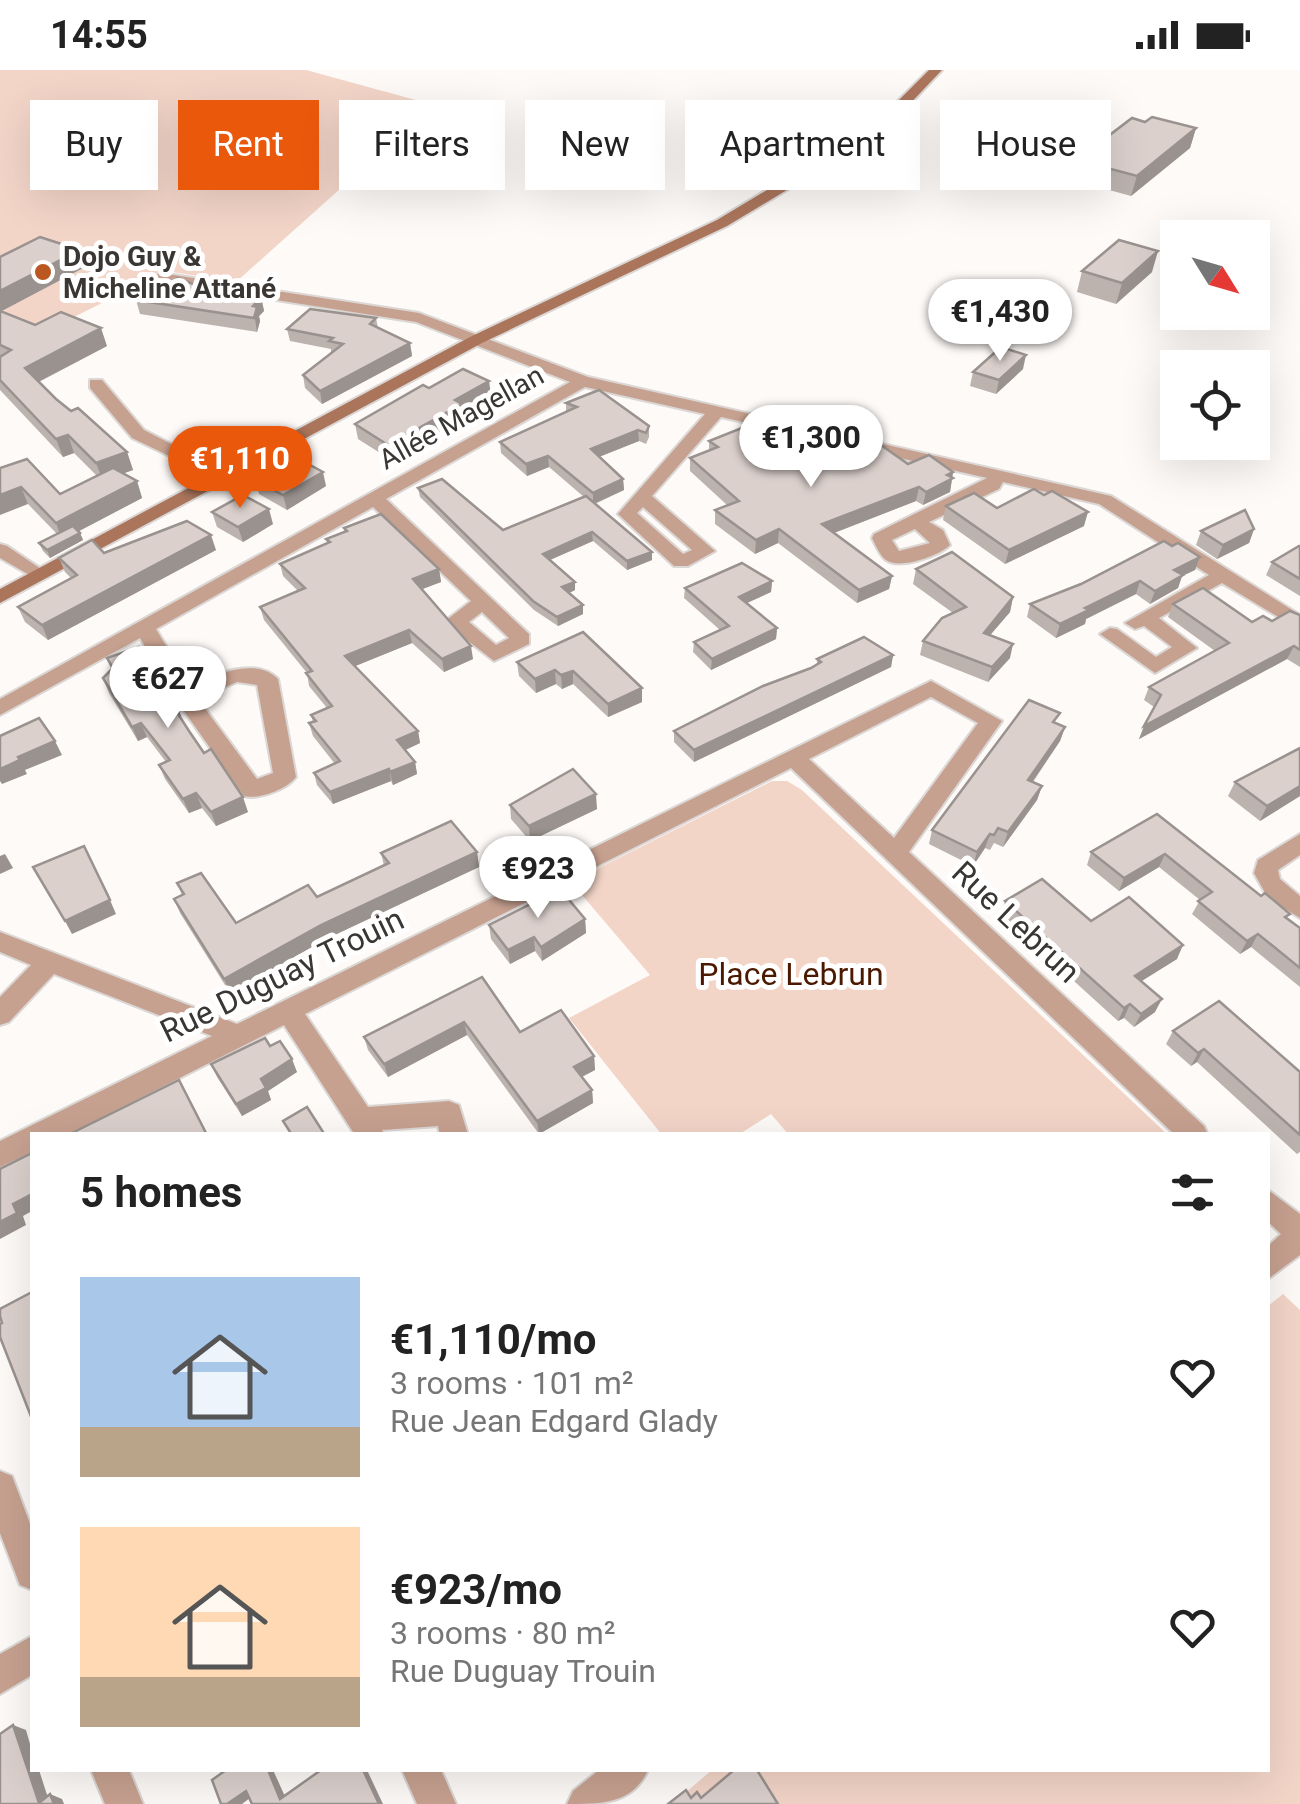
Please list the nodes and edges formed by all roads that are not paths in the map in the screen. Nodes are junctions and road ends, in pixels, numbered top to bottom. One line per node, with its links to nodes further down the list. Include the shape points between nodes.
1 (936, 70): 3 (street, via 878,128 822,165 673,249)
2 (161, 278): 3 (street, via 419,318)
3 (476, 340): 4 (street); 8 (street)
4 (583, 381): 6 (street); 9 (street, Allée Magellan)
5 (96, 384): 8 (street, via 138,434)
6 (717, 411): 7 (street); 10 (street)
7 (998, 475): 11 (street, via 993,485); 14 (street, via 1105,500)
8 (222, 476): 13 (street)
9 (373, 496): 16 (street); 19 (street, Allée Magellan)
10 (644, 499)
11 (914, 521)
12 (0, 550): 13 (street)
13 (40, 575): 15 (street)
14 (1223, 575): 17 (street); 18 (street)
15 (0, 597)
16 (483, 602)
17 (1146, 618): 17 (street, via 1187,648 1155,666 1106,637)
18 (1300, 624)
19 (144, 627): 20 (street); 21 (street, Allée Magellan)
20 (185, 696): 20 (street, via 252,790 286,777 267,679 235,675)
21 (0, 708)
22 (793, 757): 24 (street, Rue Lebrun); 24 (street, Rue Duguay Trouin, via 931,688 990,721); 28 (street, Rue Duguay Trouin)
23 (1300, 843): 25 (street, via 1266,866 1265,876)
24 (894, 855): 34 (street, Rue Lebrun)
25 (1300, 909)
26 (0, 942): 27 (street)
27 (50, 961): 29 (street); 30 (street)
28 (290, 1013): 30 (street, Rue Duguay Trouin); 31 (street)
29 (0, 1014)
30 (238, 1035): 32 (street, Rue Duguay Trouin)
31 (368, 1127): 33 (street, via 449,1112)
32 (46, 1132)
33 (453, 1132)
34 (1191, 1132)
35 (30, 1140): 36 (street)
36 (0, 1155)
37 (1270, 1205): 38 (street)
38 (1300, 1235): 39 (street)
39 (1270, 1263)
40 (0, 1488): 41 (street)
41 (30, 1568)
42 (30, 1655): 43 (street)
43 (0, 1676)
44 (111, 1772): 47 (street)
45 (422, 1772): 48 (street)
46 (626, 1772): 49 (street)
47 (124, 1804)
48 (437, 1804)
49 (586, 1804)

